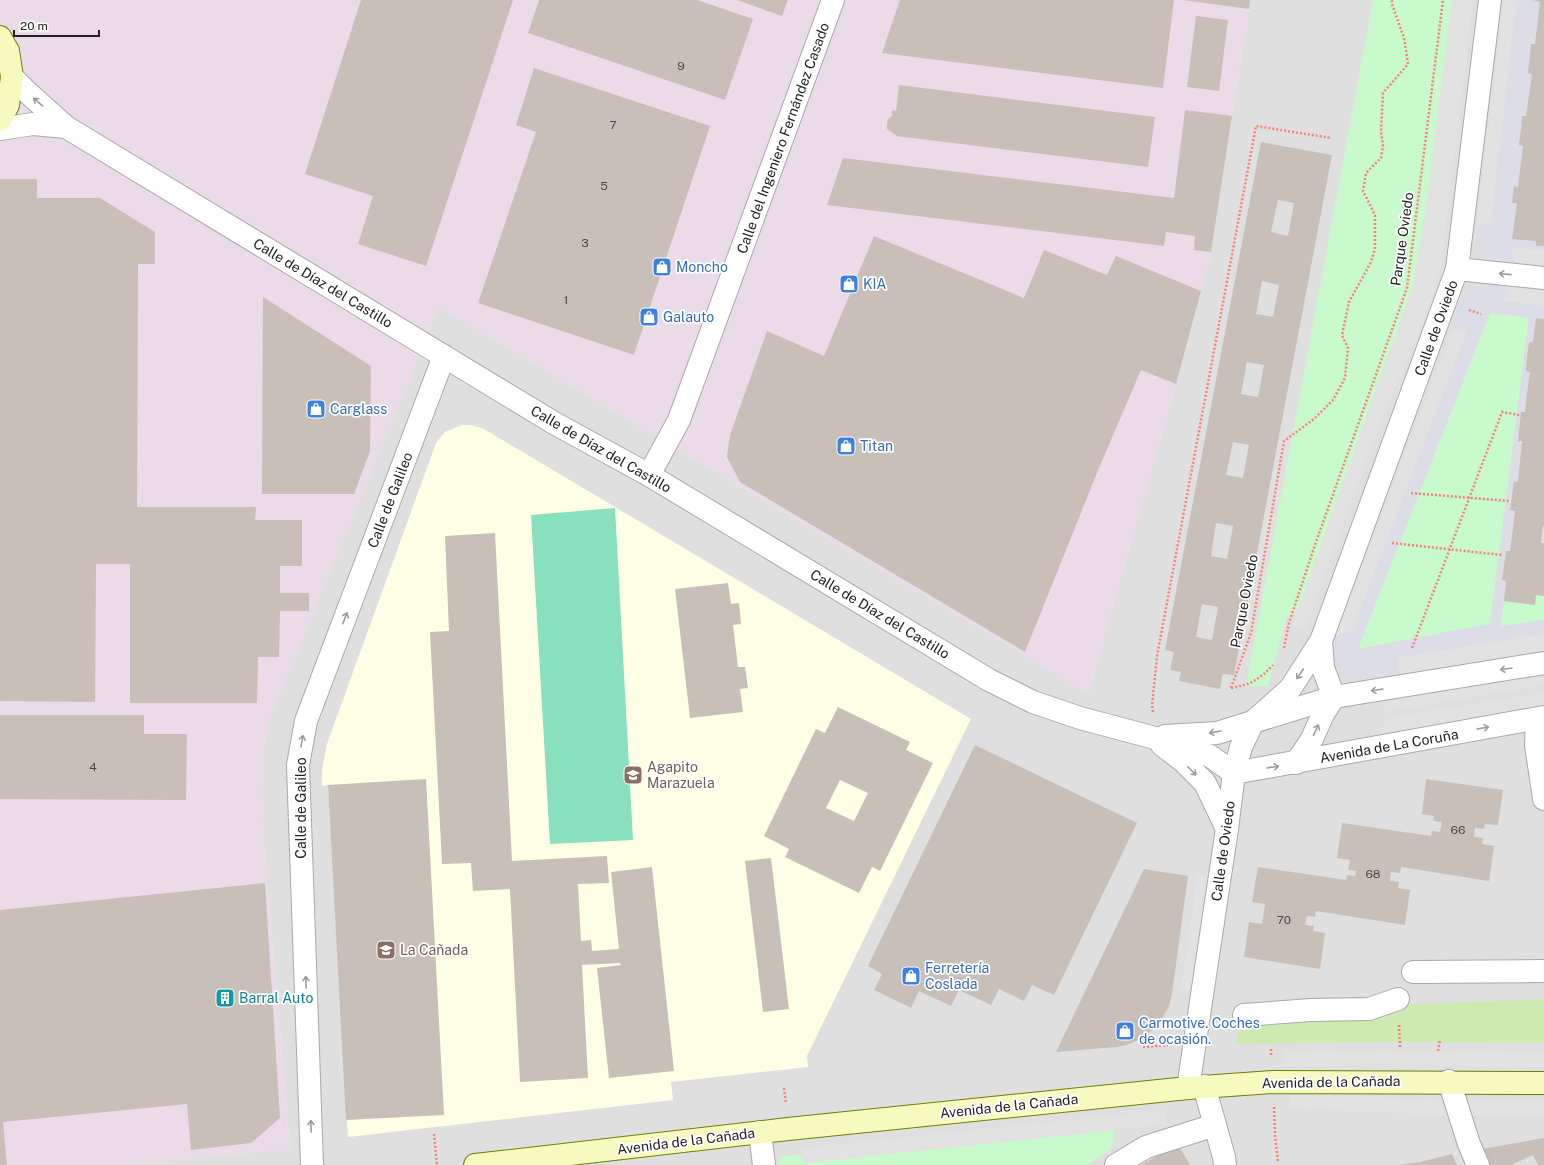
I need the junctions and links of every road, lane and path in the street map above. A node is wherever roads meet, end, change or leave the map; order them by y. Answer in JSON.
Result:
{"nodes":[{"id":1,"x":833,"y":0,"type":"edge"},
{"id":2,"x":1392,"y":0,"type":"edge"},
{"id":3,"x":1443,"y":0,"type":"edge"},
{"id":4,"x":1490,"y":0,"type":"edge"},
{"id":5,"x":0,"y":37,"type":"edge"},
{"id":6,"x":12,"y":77,"type":"junction"},
{"id":7,"x":0,"y":120,"type":"edge"},
{"id":8,"x":66,"y":127,"type":"junction"},
{"id":9,"x":0,"y":129,"type":"edge"},
{"id":10,"x":1331,"y":138,"type":"dead end"},
{"id":11,"x":1458,"y":269,"type":"junction"},
{"id":12,"x":1544,"y":278,"type":"edge"},
{"id":13,"x":444,"y":356,"type":"junction"},
{"id":14,"x":1519,"y":415,"type":"dead end"},
{"id":15,"x":649,"y":475,"type":"junction"},
{"id":16,"x":1411,"y":493,"type":"dead end"},
{"id":17,"x":1469,"y":498,"type":"junction"},
{"id":18,"x":1509,"y":501,"type":"dead end"},
{"id":19,"x":1392,"y":543,"type":"dead end"},
{"id":20,"x":1450,"y":549,"type":"junction"},
{"id":21,"x":1502,"y":555,"type":"dead end"},
{"id":22,"x":1321,"y":641,"type":"junction"},
{"id":23,"x":1412,"y":648,"type":"dead end"},
{"id":24,"x":1283,"y":654,"type":"dead end"},
{"id":25,"x":1544,"y":663,"type":"edge"},
{"id":26,"x":1274,"y":664,"type":"dead end"},
{"id":27,"x":1334,"y":697,"type":"junction"},
{"id":28,"x":1152,"y":706,"type":"dead end"},
{"id":29,"x":1541,"y":718,"type":"edge"},
{"id":30,"x":1253,"y":722,"type":"junction"},
{"id":31,"x":1151,"y":737,"type":"junction"},
{"id":32,"x":1296,"y":763,"type":"junction"},
{"id":33,"x":1234,"y":773,"type":"junction"},
{"id":34,"x":1544,"y":799,"type":"edge"},
{"id":35,"x":1228,"y":829,"type":"junction"},
{"id":36,"x":1544,"y":971,"type":"edge"},
{"id":37,"x":1413,"y":972,"type":"dead end"},
{"id":38,"x":1398,"y":999,"type":"dead end"},
{"id":39,"x":1244,"y":1015,"type":"dead end"},
{"id":40,"x":1440,"y":1040,"type":"dead end"},
{"id":41,"x":1438,"y":1051,"type":"dead end"},
{"id":42,"x":1449,"y":1082,"type":"junction"},
{"id":43,"x":1544,"y":1083,"type":"edge"},
{"id":44,"x":1196,"y":1087,"type":"junction"},
{"id":45,"x":1215,"y":1126,"type":"junction"},
{"id":46,"x":760,"y":1132,"type":"junction"},
{"id":47,"x":434,"y":1134,"type":"dead end"},
{"id":48,"x":312,"y":1165,"type":"edge"},
{"id":49,"x":437,"y":1165,"type":"edge"},
{"id":50,"x":475,"y":1165,"type":"edge"},
{"id":51,"x":764,"y":1165,"type":"edge"},
{"id":52,"x":1116,"y":1165,"type":"edge"},
{"id":53,"x":1225,"y":1165,"type":"edge"},
{"id":54,"x":1478,"y":1165,"type":"edge"}],
"edges":[{"from":1,"to":15,"type":"street","name":"Calle del Ingeniero Fernández Casado"},
{"from":2,"to":26,"type":"path","name":"Parque Oviedo"},
{"from":3,"to":24,"type":"path","name":"Parque Oviedo"},
{"from":4,"to":11,"type":"street","name":"Calle de Oviedo"},
{"from":5,"to":6,"type":"street"},
{"from":6,"to":7,"type":"street"},
{"from":8,"to":6,"type":"street","name":"Calle de Díaz del Castillo","one_way":true},
{"from":8,"to":9,"type":"street","name":"Calle de Díaz del Castillo"},
{"from":8,"to":13,"type":"street","name":"Calle de Díaz del Castillo"},
{"from":10,"to":28,"type":"path"},
{"from":12,"to":11,"type":"street","one_way":true},
{"from":11,"to":22,"type":"street","name":"Calle de Oviedo"},
{"from":13,"to":15,"type":"street","name":"Calle de Díaz del Castillo"},
{"from":48,"to":13,"type":"street","name":"Calle de Galileo","one_way":true},
{"from":14,"to":17,"type":"path"},
{"from":15,"to":31,"type":"street","name":"Calle de Díaz del Castillo"},
{"from":16,"to":17,"type":"path"},
{"from":17,"to":18,"type":"path"},
{"from":17,"to":20,"type":"path"},
{"from":19,"to":20,"type":"path"},
{"from":20,"to":21,"type":"path"},
{"from":20,"to":23,"type":"path"},
{"from":22,"to":27,"type":"street","name":"Calle de Oviedo"},
{"from":22,"to":30,"type":"street","name":"Calle de Oviedo","one_way":true},
{"from":25,"to":27,"type":"street","one_way":true},
{"from":27,"to":30,"type":"street"},
{"from":32,"to":27,"type":"street","one_way":true},
{"from":32,"to":29,"type":"street","name":"Avenida de La Coruña","one_way":true},
{"from":29,"to":34,"type":"street"},
{"from":30,"to":31,"type":"street","name":"Calle de Díaz del Castillo","one_way":true},
{"from":30,"to":33,"type":"street","name":"Calle de Oviedo"},
{"from":31,"to":33,"type":"street","name":"Calle de Díaz del Castillo"},
{"from":31,"to":35,"type":"street","name":"Calle de Díaz del Castillo","one_way":true},
{"from":33,"to":32,"type":"street","name":"Avenida de La Coruña","one_way":true},
{"from":33,"to":35,"type":"street","name":"Calle de Oviedo"},
{"from":35,"to":44,"type":"street","name":"Calle de Oviedo"},
{"from":36,"to":37,"type":"street"},
{"from":38,"to":39,"type":"street"},
{"from":40,"to":41,"type":"path"},
{"from":42,"to":43,"type":"street","name":"Avenida de la Cañada"},
{"from":42,"to":44,"type":"street","name":"Avenida de la Cañada"},
{"from":42,"to":54,"type":"street"},
{"from":44,"to":45,"type":"street"},
{"from":44,"to":46,"type":"street","name":"Avenida de la Cañada"},
{"from":45,"to":52,"type":"street"},
{"from":45,"to":53,"type":"street"},
{"from":46,"to":50,"type":"street","name":"Avenida de la Cañada"},
{"from":46,"to":51,"type":"street"},
{"from":47,"to":49,"type":"path"}]}
